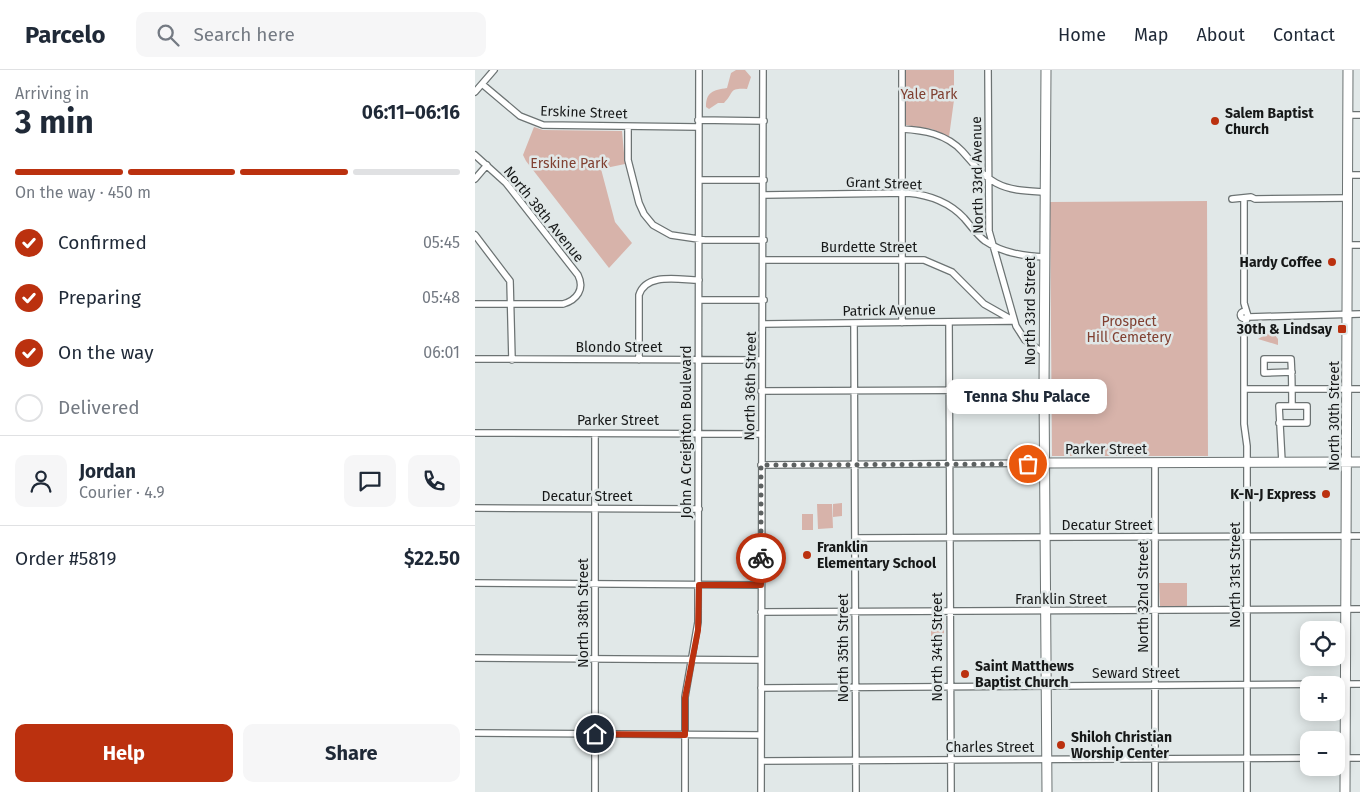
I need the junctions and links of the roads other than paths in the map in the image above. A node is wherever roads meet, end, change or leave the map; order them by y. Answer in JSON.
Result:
{"nodes":[{"id":1,"x":494,"y":70,"type":"edge"},
{"id":2,"x":699,"y":70,"type":"edge"},
{"id":3,"x":763,"y":70,"type":"edge"},
{"id":4,"x":902,"y":70,"type":"edge"},
{"id":5,"x":988,"y":70,"type":"edge"},
{"id":6,"x":1046,"y":70,"type":"edge"},
{"id":7,"x":1348,"y":70,"type":"edge"},
{"id":8,"x":482,"y":84,"type":"junction"},
{"id":9,"x":475,"y":92,"type":"edge"},
{"id":10,"x":1348,"y":115,"type":"junction"},
{"id":11,"x":1360,"y":115,"type":"edge"},
{"id":12,"x":764,"y":121,"type":"junction"},
{"id":13,"x":698,"y":124,"type":"junction"},
{"id":14,"x":628,"y":127,"type":"junction"},
{"id":15,"x":902,"y":129,"type":"junction"},
{"id":16,"x":475,"y":155,"type":"edge"},
{"id":17,"x":487,"y":165,"type":"junction"},
{"id":18,"x":1348,"y":175,"type":"junction"},
{"id":19,"x":1360,"y":175,"type":"edge"},
{"id":20,"x":988,"y":178,"type":"junction"},
{"id":21,"x":475,"y":179,"type":"edge"},
{"id":22,"x":699,"y":180,"type":"junction"},
{"id":23,"x":764,"y":180,"type":"junction"},
{"id":24,"x":1045,"y":192,"type":"junction"},
{"id":25,"x":902,"y":193,"type":"junction"},
{"id":26,"x":763,"y":195,"type":"junction"},
{"id":27,"x":1348,"y":198,"type":"junction"},
{"id":28,"x":1224,"y":199,"type":"dead end"},
{"id":29,"x":1232,"y":199,"type":"junction"},
{"id":30,"x":1255,"y":199,"type":"junction"},
{"id":31,"x":1244,"y":201,"type":"junction"},
{"id":32,"x":475,"y":234,"type":"edge"},
{"id":33,"x":699,"y":239,"type":"junction"},
{"id":34,"x":764,"y":240,"type":"junction"},
{"id":35,"x":992,"y":245,"type":"junction"},
{"id":36,"x":1348,"y":245,"type":"junction"},
{"id":37,"x":1360,"y":245,"type":"edge"},
{"id":38,"x":1045,"y":257,"type":"junction"},
{"id":39,"x":901,"y":258,"type":"junction"},
{"id":40,"x":764,"y":260,"type":"junction"},
{"id":41,"x":699,"y":280,"type":"junction"},
{"id":42,"x":699,"y":300,"type":"junction"},
{"id":43,"x":764,"y":300,"type":"junction"},
{"id":44,"x":475,"y":304,"type":"edge"},
{"id":45,"x":512,"y":304,"type":"junction"},
{"id":46,"x":1347,"y":314,"type":"junction"},
{"id":47,"x":1360,"y":314,"type":"edge"},
{"id":48,"x":1245,"y":315,"type":"junction"},
{"id":49,"x":1014,"y":321,"type":"junction"},
{"id":50,"x":949,"y":322,"type":"junction"},
{"id":51,"x":854,"y":323,"type":"junction"},
{"id":52,"x":902,"y":323,"type":"junction"},
{"id":53,"x":764,"y":324,"type":"junction"},
{"id":54,"x":1044,"y":353,"type":"junction"},
{"id":55,"x":475,"y":359,"type":"edge"},
{"id":56,"x":512,"y":360,"type":"junction"},
{"id":57,"x":639,"y":360,"type":"junction"},
{"id":58,"x":699,"y":360,"type":"junction"},
{"id":59,"x":763,"y":360,"type":"junction"},
{"id":60,"x":1291,"y":372,"type":"junction"},
{"id":61,"x":1244,"y":389,"type":"junction"},
{"id":62,"x":1292,"y":389,"type":"junction"},
{"id":63,"x":1347,"y":389,"type":"junction"},
{"id":64,"x":1360,"y":389,"type":"edge"},
{"id":65,"x":949,"y":390,"type":"junction"},
{"id":66,"x":1044,"y":390,"type":"junction"},
{"id":67,"x":761,"y":391,"type":"junction"},
{"id":68,"x":854,"y":391,"type":"junction"},
{"id":69,"x":1292,"y":406,"type":"junction"},
{"id":70,"x":1279,"y":423,"type":"junction"},
{"id":71,"x":475,"y":433,"type":"edge"},
{"id":72,"x":595,"y":434,"type":"junction"},
{"id":73,"x":699,"y":434,"type":"junction"},
{"id":74,"x":761,"y":434,"type":"junction"},
{"id":75,"x":1282,"y":462,"type":"junction"},
{"id":76,"x":1348,"y":462,"type":"junction"},
{"id":77,"x":1360,"y":462,"type":"edge"},
{"id":78,"x":1155,"y":463,"type":"junction"},
{"id":79,"x":1247,"y":463,"type":"junction"},
{"id":80,"x":949,"y":464,"type":"junction"},
{"id":81,"x":1044,"y":464,"type":"junction"},
{"id":82,"x":761,"y":465,"type":"junction"},
{"id":83,"x":855,"y":465,"type":"junction"},
{"id":84,"x":475,"y":508,"type":"edge"},
{"id":85,"x":595,"y":509,"type":"junction"},
{"id":86,"x":699,"y":509,"type":"junction"},
{"id":87,"x":1247,"y":536,"type":"junction"},
{"id":88,"x":1348,"y":536,"type":"junction"},
{"id":89,"x":1360,"y":536,"type":"edge"},
{"id":90,"x":1155,"y":537,"type":"junction"},
{"id":91,"x":855,"y":538,"type":"junction"},
{"id":92,"x":950,"y":538,"type":"junction"},
{"id":93,"x":1045,"y":538,"type":"junction"},
{"id":94,"x":475,"y":583,"type":"edge"},
{"id":95,"x":595,"y":584,"type":"junction"},
{"id":96,"x":699,"y":585,"type":"junction"},
{"id":97,"x":761,"y":585,"type":"junction"},
{"id":98,"x":1348,"y":609,"type":"junction"},
{"id":99,"x":1360,"y":609,"type":"edge"},
{"id":100,"x":1248,"y":610,"type":"junction"},
{"id":101,"x":1155,"y":611,"type":"junction"},
{"id":102,"x":761,"y":612,"type":"junction"},
{"id":103,"x":855,"y":612,"type":"junction"},
{"id":104,"x":950,"y":612,"type":"junction"},
{"id":105,"x":1046,"y":612,"type":"junction"},
{"id":106,"x":475,"y":658,"type":"edge"},
{"id":107,"x":595,"y":659,"type":"junction"},
{"id":108,"x":691,"y":659,"type":"junction"},
{"id":109,"x":761,"y":660,"type":"junction"},
{"id":110,"x":1300,"y":684,"type":"edge"},
{"id":111,"x":1345,"y":684,"type":"joint"},
{"id":112,"x":1360,"y":684,"type":"edge"},
{"id":113,"x":1247,"y":685,"type":"junction"},
{"id":114,"x":950,"y":686,"type":"junction"},
{"id":115,"x":1046,"y":686,"type":"junction"},
{"id":116,"x":1155,"y":686,"type":"junction"},
{"id":117,"x":856,"y":687,"type":"junction"},
{"id":118,"x":761,"y":688,"type":"junction"},
{"id":119,"x":475,"y":734,"type":"edge"},
{"id":120,"x":595,"y":734,"type":"junction"},
{"id":121,"x":685,"y":735,"type":"junction"},
{"id":122,"x":761,"y":735,"type":"junction"},
{"id":123,"x":1247,"y":758,"type":"junction"},
{"id":124,"x":1300,"y":758,"type":"edge"},
{"id":125,"x":1345,"y":758,"type":"edge"},
{"id":126,"x":1360,"y":758,"type":"edge"},
{"id":127,"x":1155,"y":759,"type":"junction"},
{"id":128,"x":856,"y":760,"type":"junction"},
{"id":129,"x":951,"y":760,"type":"junction"},
{"id":130,"x":1046,"y":760,"type":"junction"},
{"id":131,"x":761,"y":761,"type":"junction"},
{"id":132,"x":1343,"y":776,"type":"edge"},
{"id":133,"x":595,"y":792,"type":"edge"},
{"id":134,"x":685,"y":792,"type":"edge"},
{"id":135,"x":761,"y":792,"type":"edge"},
{"id":136,"x":856,"y":792,"type":"edge"},
{"id":137,"x":951,"y":792,"type":"edge"},
{"id":138,"x":1047,"y":792,"type":"edge"},
{"id":139,"x":1155,"y":792,"type":"edge"},
{"id":140,"x":1247,"y":792,"type":"edge"},
{"id":141,"x":1345,"y":792,"type":"edge"}],
"edges":[{"from":1,"to":8,"type":"street"},
{"from":2,"to":13,"type":"street","name":"John A Creighton Boulevard"},
{"from":3,"to":12,"type":"street","name":"North 36th Street"},
{"from":4,"to":15,"type":"street"},
{"from":5,"to":20,"type":"street","name":"North 33rd Avenue"},
{"from":6,"to":24,"type":"street","name":"North 33rd Street"},
{"from":7,"to":10,"type":"street","name":"North 30th Street"},
{"from":8,"to":9,"type":"street"},
{"from":8,"to":14,"type":"street","name":"Erskine Street"},
{"from":10,"to":11,"type":"street"},
{"from":10,"to":18,"type":"street","name":"North 30th Street"},
{"from":12,"to":13,"type":"street","name":"Erskine Street"},
{"from":12,"to":23,"type":"street","name":"North 36th Street"},
{"from":13,"to":14,"type":"street","name":"Erskine Street"},
{"from":13,"to":22,"type":"street","name":"John A Creighton Boulevard"},
{"from":14,"to":33,"type":"street"},
{"from":15,"to":20,"type":"street"},
{"from":15,"to":25,"type":"street"},
{"from":16,"to":17,"type":"street","name":"North 38th Avenue"},
{"from":17,"to":21,"type":"street"},
{"from":17,"to":45,"type":"street","name":"North 38th Avenue"},
{"from":18,"to":19,"type":"street"},
{"from":18,"to":27,"type":"street","name":"North 30th Street"},
{"from":20,"to":24,"type":"street"},
{"from":20,"to":35,"type":"street","name":"North 33rd Avenue"},
{"from":22,"to":23,"type":"street"},
{"from":22,"to":33,"type":"street","name":"John A Creighton Boulevard"},
{"from":23,"to":26,"type":"street","name":"North 36th Street"},
{"from":24,"to":38,"type":"street","name":"North 33rd Street"},
{"from":25,"to":26,"type":"street","name":"Grant Street"},
{"from":25,"to":35,"type":"street","name":"Grant Street"},
{"from":25,"to":39,"type":"street"},
{"from":26,"to":34,"type":"street","name":"North 36th Street"},
{"from":27,"to":30,"type":"street"},
{"from":27,"to":36,"type":"street","name":"North 30th Street"},
{"from":28,"to":29,"type":"street"},
{"from":29,"to":30,"type":"street"},
{"from":29,"to":31,"type":"street"},
{"from":30,"to":31,"type":"street"},
{"from":31,"to":48,"type":"street","name":"North 31st Street"},
{"from":32,"to":45,"type":"street"},
{"from":33,"to":34,"type":"street"},
{"from":33,"to":41,"type":"street","name":"John A Creighton Boulevard"},
{"from":34,"to":40,"type":"street","name":"North 36th Street"},
{"from":35,"to":38,"type":"street","name":"Grant Street"},
{"from":35,"to":49,"type":"street","name":"North 33rd Avenue"},
{"from":36,"to":37,"type":"street"},
{"from":36,"to":46,"type":"street","name":"North 30th Street"},
{"from":38,"to":54,"type":"street","name":"North 33rd Street"},
{"from":39,"to":40,"type":"street","name":"Burdette Street"},
{"from":39,"to":49,"type":"street","name":"Burdette Street"},
{"from":39,"to":52,"type":"street"},
{"from":40,"to":43,"type":"street","name":"North 36th Street"},
{"from":41,"to":42,"type":"street","name":"John A Creighton Boulevard"},
{"from":41,"to":57,"type":"street"},
{"from":42,"to":43,"type":"street"},
{"from":42,"to":58,"type":"street","name":"John A Creighton Boulevard"},
{"from":43,"to":53,"type":"street","name":"North 36th Street"},
{"from":44,"to":45,"type":"street"},
{"from":45,"to":56,"type":"street"},
{"from":46,"to":47,"type":"street"},
{"from":46,"to":48,"type":"street"},
{"from":46,"to":63,"type":"street","name":"North 30th Street"},
{"from":48,"to":61,"type":"street","name":"North 31st Street"},
{"from":49,"to":50,"type":"street","name":"Patrick Avenue"},
{"from":49,"to":54,"type":"street","name":"North 33rd Avenue"},
{"from":50,"to":52,"type":"street","name":"Patrick Avenue"},
{"from":50,"to":65,"type":"street","name":"North 34th Street"},
{"from":51,"to":52,"type":"street","name":"Patrick Avenue"},
{"from":51,"to":53,"type":"street","name":"Patrick Avenue"},
{"from":51,"to":68,"type":"street","name":"North 35th Street"},
{"from":53,"to":59,"type":"street","name":"North 36th Street"},
{"from":54,"to":66,"type":"street","name":"North 33rd Street"},
{"from":55,"to":56,"type":"street","name":"Blondo Street"},
{"from":56,"to":57,"type":"street","name":"Blondo Street"},
{"from":57,"to":58,"type":"street","name":"Blondo Street"},
{"from":58,"to":59,"type":"street","name":"Blondo Street"},
{"from":58,"to":73,"type":"street","name":"John A Creighton Boulevard"},
{"from":59,"to":67,"type":"street","name":"North 36th Street"},
{"from":60,"to":60,"type":"street"},
{"from":60,"to":62,"type":"street"},
{"from":61,"to":62,"type":"street"},
{"from":61,"to":79,"type":"street","name":"North 31st Street"},
{"from":62,"to":63,"type":"street"},
{"from":62,"to":69,"type":"street"},
{"from":63,"to":64,"type":"street"},
{"from":63,"to":76,"type":"street","name":"North 30th Street"},
{"from":65,"to":66,"type":"street"},
{"from":65,"to":68,"type":"street"},
{"from":65,"to":80,"type":"street","name":"North 34th Street"},
{"from":66,"to":81,"type":"street","name":"North 33rd Street"},
{"from":67,"to":68,"type":"street"},
{"from":67,"to":74,"type":"street","name":"North 36th Street"},
{"from":68,"to":83,"type":"street","name":"North 35th Street"},
{"from":69,"to":70,"type":"street"},
{"from":69,"to":70,"type":"street"},
{"from":70,"to":75,"type":"street"},
{"from":71,"to":72,"type":"street","name":"Parker Street"},
{"from":72,"to":73,"type":"street","name":"Parker Street"},
{"from":72,"to":85,"type":"street","name":"North 38th Street"},
{"from":73,"to":74,"type":"street","name":"Parker Street"},
{"from":73,"to":86,"type":"street","name":"John A Creighton Boulevard"},
{"from":74,"to":82,"type":"street","name":"North 36th Street"},
{"from":75,"to":76,"type":"street","name":"Parker Street"},
{"from":75,"to":79,"type":"street","name":"Parker Street"},
{"from":76,"to":77,"type":"street","name":"Parker Street"},
{"from":76,"to":88,"type":"street","name":"North 30th Street"},
{"from":78,"to":79,"type":"street","name":"Parker Street"},
{"from":78,"to":81,"type":"street","name":"Parker Street"},
{"from":78,"to":90,"type":"street","name":"North 32nd Street"},
{"from":79,"to":87,"type":"street","name":"North 31st Street"},
{"from":80,"to":81,"type":"street","name":"Parker Street"},
{"from":80,"to":83,"type":"street","name":"Parker Street"},
{"from":80,"to":92,"type":"street","name":"North 34th Street"},
{"from":81,"to":93,"type":"street","name":"North 33rd Street"},
{"from":82,"to":83,"type":"street","name":"Parker Street"},
{"from":82,"to":97,"type":"street","name":"North 36th Street"},
{"from":83,"to":91,"type":"street","name":"North 35th Street"},
{"from":84,"to":85,"type":"street","name":"Decatur Street"},
{"from":85,"to":86,"type":"street","name":"Decatur Street"},
{"from":85,"to":95,"type":"street","name":"North 38th Street"},
{"from":86,"to":96,"type":"street","name":"John A Creighton Boulevard"},
{"from":87,"to":88,"type":"street","name":"Decatur Street"},
{"from":87,"to":90,"type":"street","name":"Decatur Street"},
{"from":87,"to":100,"type":"street","name":"North 31st Street"},
{"from":88,"to":89,"type":"street","name":"Decatur Street"},
{"from":88,"to":98,"type":"street","name":"North 30th Street"},
{"from":90,"to":93,"type":"street","name":"Decatur Street"},
{"from":90,"to":101,"type":"street","name":"North 32nd Street"},
{"from":91,"to":92,"type":"street","name":"Decatur Street"},
{"from":91,"to":103,"type":"street","name":"North 35th Street"},
{"from":92,"to":93,"type":"street","name":"Decatur Street"},
{"from":92,"to":104,"type":"street","name":"North 34th Street"},
{"from":93,"to":105,"type":"street","name":"North 33rd Street"},
{"from":94,"to":95,"type":"street"},
{"from":95,"to":96,"type":"street"},
{"from":95,"to":107,"type":"street","name":"North 38th Street"},
{"from":96,"to":97,"type":"street"},
{"from":96,"to":108,"type":"street","name":"John A Creighton Boulevard"},
{"from":97,"to":102,"type":"street","name":"North 36th Street"},
{"from":98,"to":99,"type":"street","name":"Franklin Street"},
{"from":98,"to":100,"type":"street","name":"Franklin Street"},
{"from":98,"to":111,"type":"street","name":"North 30th Street"},
{"from":100,"to":101,"type":"street","name":"Franklin Street"},
{"from":100,"to":113,"type":"street","name":"North 31st Street"},
{"from":101,"to":105,"type":"street","name":"Franklin Street"},
{"from":101,"to":116,"type":"street","name":"North 32nd Street"},
{"from":102,"to":103,"type":"street","name":"Franklin Street"},
{"from":102,"to":109,"type":"street","name":"North 36th Street"},
{"from":103,"to":104,"type":"street","name":"Franklin Street"},
{"from":103,"to":117,"type":"street","name":"North 35th Street"},
{"from":104,"to":105,"type":"street","name":"Franklin Street"},
{"from":104,"to":114,"type":"street","name":"North 34th Street"},
{"from":105,"to":115,"type":"street","name":"North 33rd Street"},
{"from":106,"to":107,"type":"street"},
{"from":107,"to":108,"type":"street"},
{"from":107,"to":120,"type":"street","name":"North 38th Street"},
{"from":108,"to":109,"type":"street"},
{"from":108,"to":121,"type":"street","name":"John A Creighton Boulevard"},
{"from":109,"to":118,"type":"street","name":"North 36th Street"},
{"from":110,"to":113,"type":"street","name":"Seward Street"},
{"from":111,"to":112,"type":"street","name":"Seward Street"},
{"from":113,"to":116,"type":"street","name":"Seward Street"},
{"from":113,"to":123,"type":"street","name":"North 31st Street"},
{"from":114,"to":115,"type":"street","name":"Seward Street"},
{"from":114,"to":117,"type":"street","name":"Seward Street"},
{"from":114,"to":129,"type":"street","name":"North 34th Street"},
{"from":115,"to":116,"type":"street","name":"Seward Street"},
{"from":115,"to":130,"type":"street","name":"North 33rd Street"},
{"from":116,"to":127,"type":"street","name":"North 32nd Street"},
{"from":117,"to":118,"type":"street","name":"Seward Street"},
{"from":117,"to":128,"type":"street","name":"North 35th Street"},
{"from":118,"to":122,"type":"street","name":"North 36th Street"},
{"from":119,"to":120,"type":"street"},
{"from":120,"to":121,"type":"street"},
{"from":120,"to":133,"type":"street","name":"North 38th Street"},
{"from":121,"to":122,"type":"street"},
{"from":121,"to":134,"type":"street","name":"John A Creighton Boulevard"},
{"from":122,"to":131,"type":"street","name":"North 36th Street"},
{"from":123,"to":124,"type":"street","name":"Charles Street"},
{"from":123,"to":127,"type":"street","name":"Charles Street"},
{"from":123,"to":140,"type":"street","name":"North 31st Street"},
{"from":125,"to":126,"type":"street"},
{"from":127,"to":130,"type":"street","name":"Charles Street"},
{"from":127,"to":139,"type":"street","name":"North 32nd Street"},
{"from":128,"to":129,"type":"street","name":"Charles Street"},
{"from":128,"to":131,"type":"street","name":"Charles Street"},
{"from":128,"to":136,"type":"street","name":"North 35th Street"},
{"from":129,"to":130,"type":"street","name":"Charles Street"},
{"from":129,"to":137,"type":"street","name":"North 34th Street"},
{"from":130,"to":138,"type":"street","name":"North 33rd Street"},
{"from":131,"to":135,"type":"street","name":"North 36th Street"},
{"from":132,"to":141,"type":"street","name":"North 30th Street"}]}
